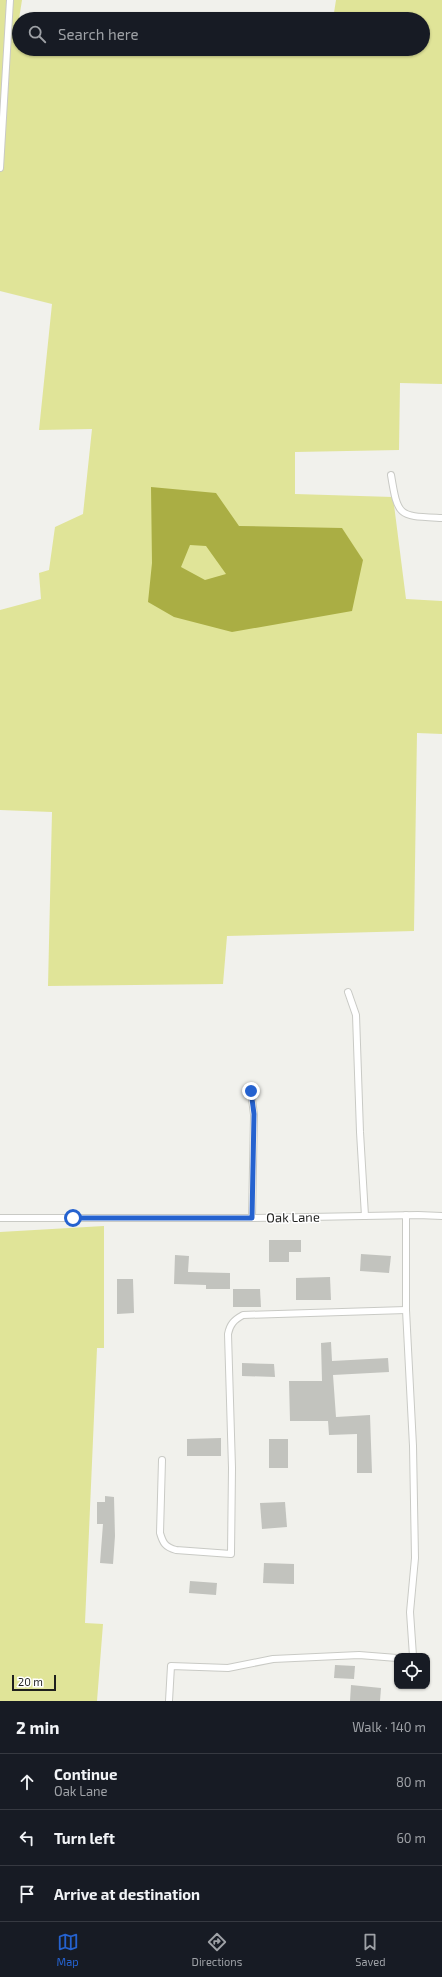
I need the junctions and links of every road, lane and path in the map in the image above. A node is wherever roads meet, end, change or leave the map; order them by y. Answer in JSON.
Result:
{"nodes":[{"id":1,"x":10,"y":0,"type":"edge"},
{"id":2,"x":1,"y":137,"type":"edge"},
{"id":3,"x":0,"y":168,"type":"edge"},
{"id":4,"x":392,"y":475,"type":"dead end"},
{"id":5,"x":442,"y":518,"type":"edge"},
{"id":6,"x":348,"y":992,"type":"dead end"},
{"id":7,"x":251,"y":1091,"type":"dead end"},
{"id":8,"x":406,"y":1215,"type":"junction"},
{"id":9,"x":365,"y":1216,"type":"junction"},
{"id":10,"x":442,"y":1216,"type":"edge"},
{"id":11,"x":0,"y":1218,"type":"edge"},
{"id":12,"x":252,"y":1218,"type":"junction"},
{"id":13,"x":406,"y":1310,"type":"junction"},
{"id":14,"x":162,"y":1460,"type":"dead end"},
{"id":15,"x":413,"y":1653,"type":"edge"},
{"id":16,"x":394,"y":1658,"type":"edge"},
{"id":17,"x":169,"y":1701,"type":"edge"}],
"edges":[{"from":1,"to":2,"type":"lane"},
{"from":2,"to":3,"type":"lane"},
{"from":4,"to":5,"type":"lane"},
{"from":6,"to":9,"type":"lane"},
{"from":7,"to":12,"type":"lane"},
{"from":8,"to":9,"type":"lane","name":"Oak Lane"},
{"from":8,"to":10,"type":"lane","name":"Oak Lane"},
{"from":8,"to":13,"type":"lane"},
{"from":9,"to":12,"type":"lane","name":"Oak Lane"},
{"from":11,"to":12,"type":"lane","name":"Oak Lane"},
{"from":13,"to":14,"type":"lane"},
{"from":13,"to":15,"type":"lane"},
{"from":16,"to":17,"type":"lane"}]}
